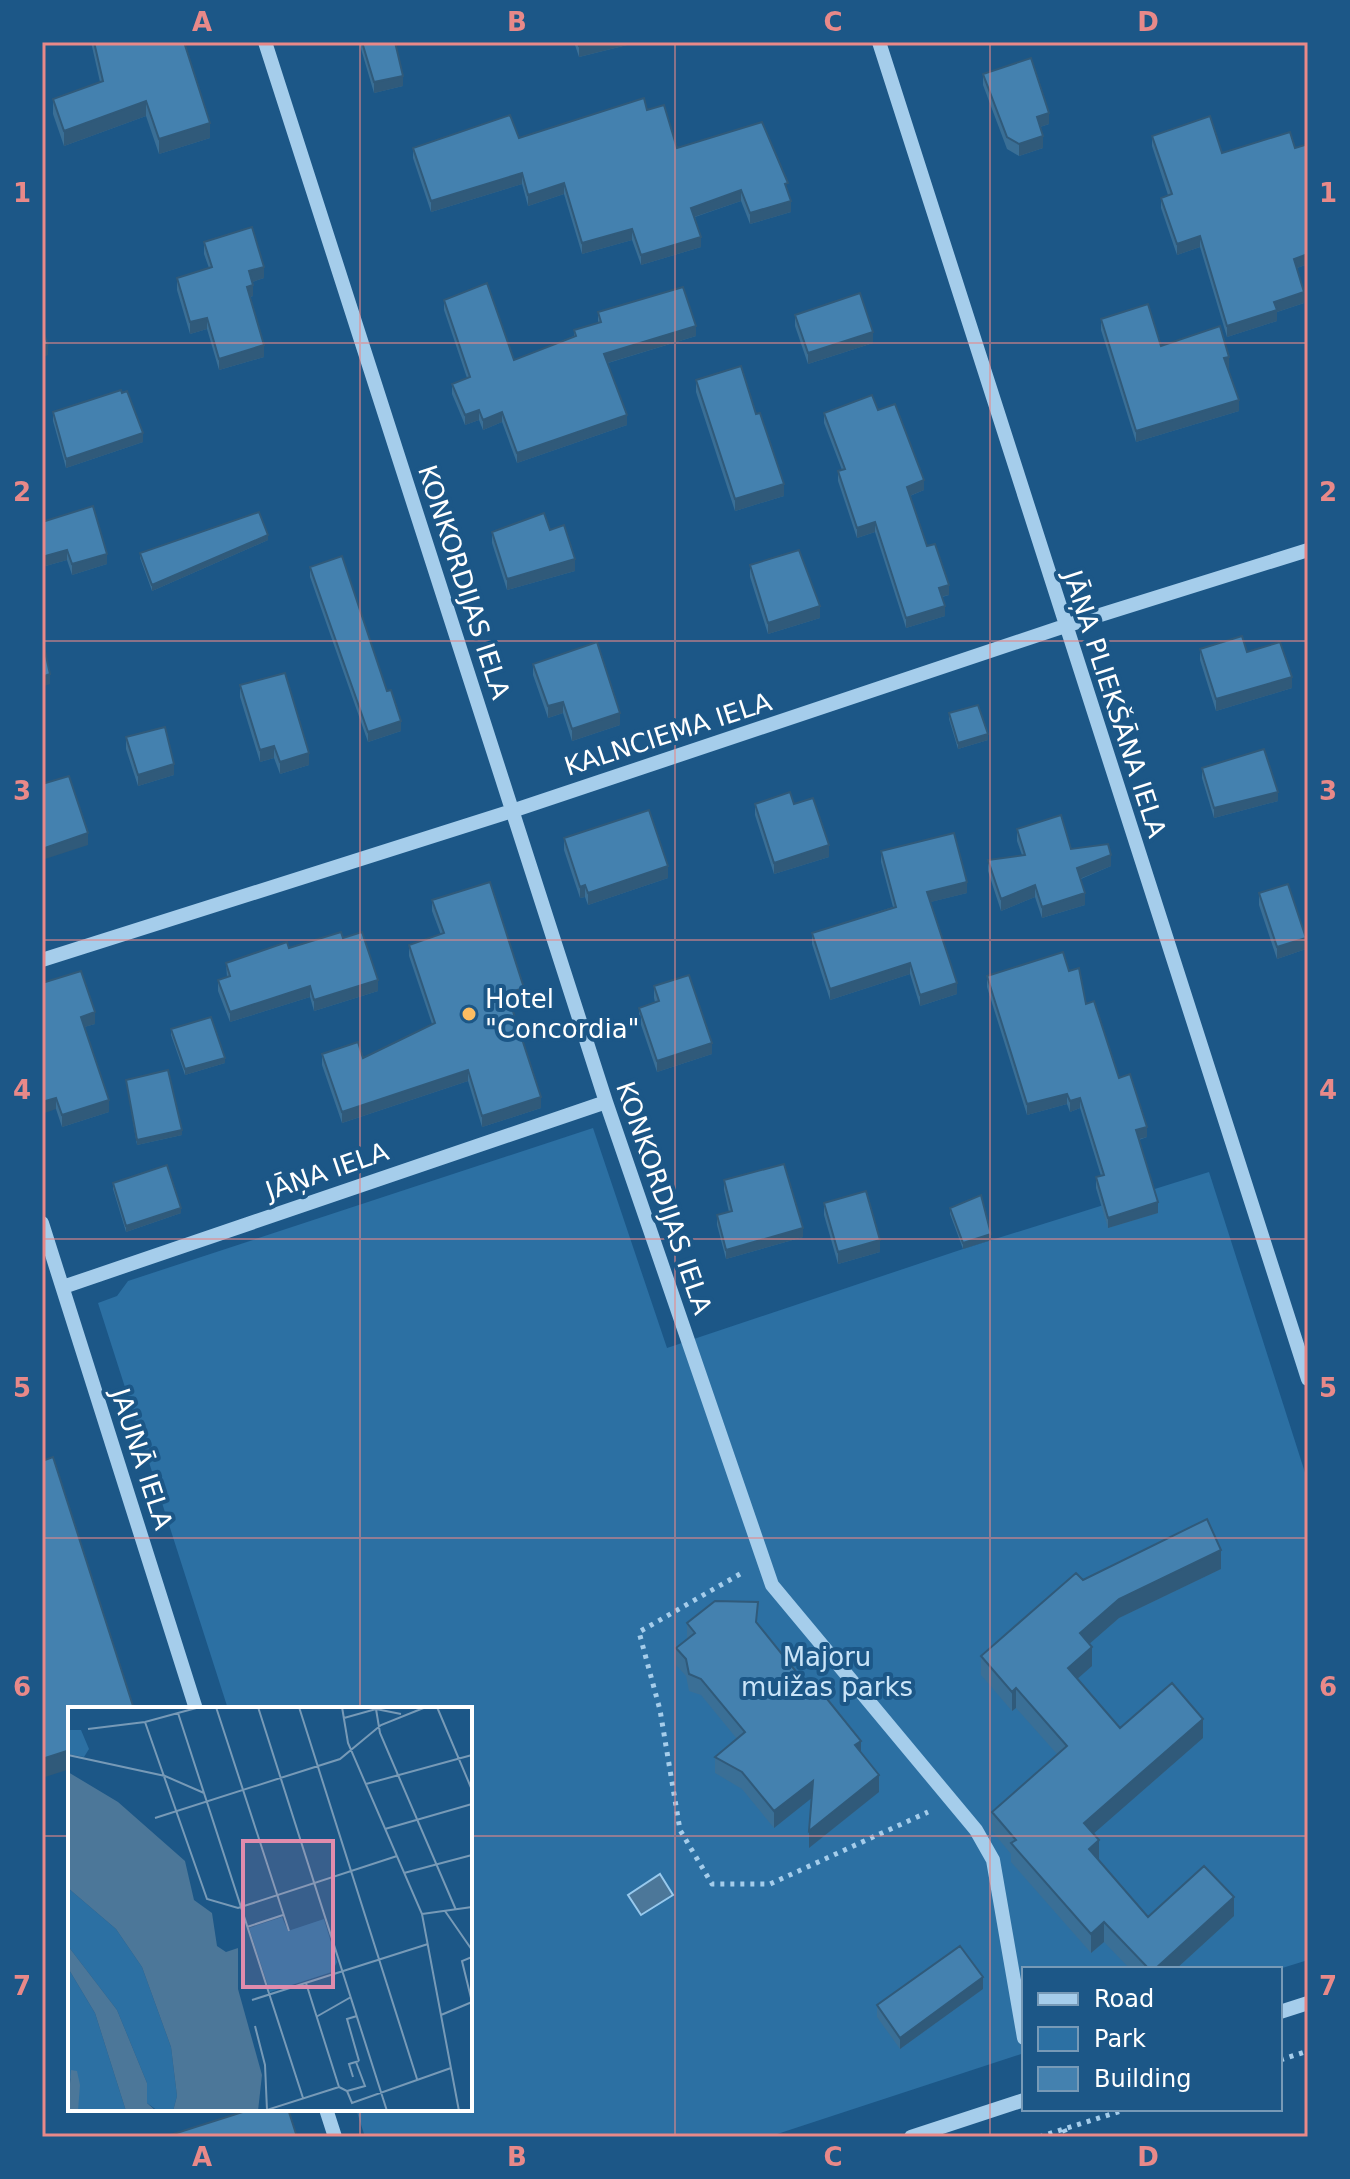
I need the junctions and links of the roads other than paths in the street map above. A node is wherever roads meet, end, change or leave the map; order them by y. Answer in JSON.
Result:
{"nodes":[{"id":1,"x":265,"y":42,"type":"edge"},
{"id":2,"x":879,"y":42,"type":"edge"},
{"id":3,"x":1308,"y":550,"type":"edge"},
{"id":4,"x":1065,"y":626,"type":"junction"},
{"id":5,"x":512,"y":811,"type":"junction"},
{"id":6,"x":42,"y":960,"type":"edge"},
{"id":7,"x":606,"y":1102,"type":"junction"},
{"id":8,"x":42,"y":1223,"type":"edge"},
{"id":9,"x":63,"y":1287,"type":"junction"},
{"id":10,"x":1308,"y":1379,"type":"edge"},
{"id":11,"x":195,"y":1707,"type":"edge"},
{"id":12,"x":1308,"y":2003,"type":"edge"},
{"id":13,"x":1282,"y":2011,"type":"edge"},
{"id":14,"x":1022,"y":2027,"type":"edge"},
{"id":15,"x":1022,"y":2101,"type":"edge"},
{"id":16,"x":327,"y":2111,"type":"edge"},
{"id":17,"x":939,"y":2133,"type":"edge"},
{"id":18,"x":335,"y":2137,"type":"edge"},
{"id":19,"x":911,"y":2137,"type":"edge"}],
"edges":[{"from":1,"to":5,"type":"street","name":"KONKORDIJAS IELA"},
{"from":2,"to":4,"type":"street","name":"JĀŅA PLIEKŠĀNA IELA"},
{"from":3,"to":4,"type":"street","name":"KALNCIEMA IELA"},
{"from":4,"to":5,"type":"street","name":"KALNCIEMA IELA"},
{"from":4,"to":10,"type":"street","name":"JĀŅA PLIEKŠĀNA IELA"},
{"from":5,"to":6,"type":"street","name":"KALNCIEMA IELA"},
{"from":5,"to":7,"type":"street","name":"KONKORDIJAS IELA"},
{"from":7,"to":9,"type":"street","name":"JĀŅA IELA"},
{"from":7,"to":14,"type":"street","name":"KONKORDIJAS IELA"},
{"from":8,"to":9,"type":"street","name":"JAUNĀ IELA"},
{"from":9,"to":11,"type":"street","name":"JAUNĀ IELA"},
{"from":12,"to":13,"type":"street"},
{"from":15,"to":17,"type":"street"},
{"from":16,"to":18,"type":"street"},
{"from":17,"to":19,"type":"street"}]}
